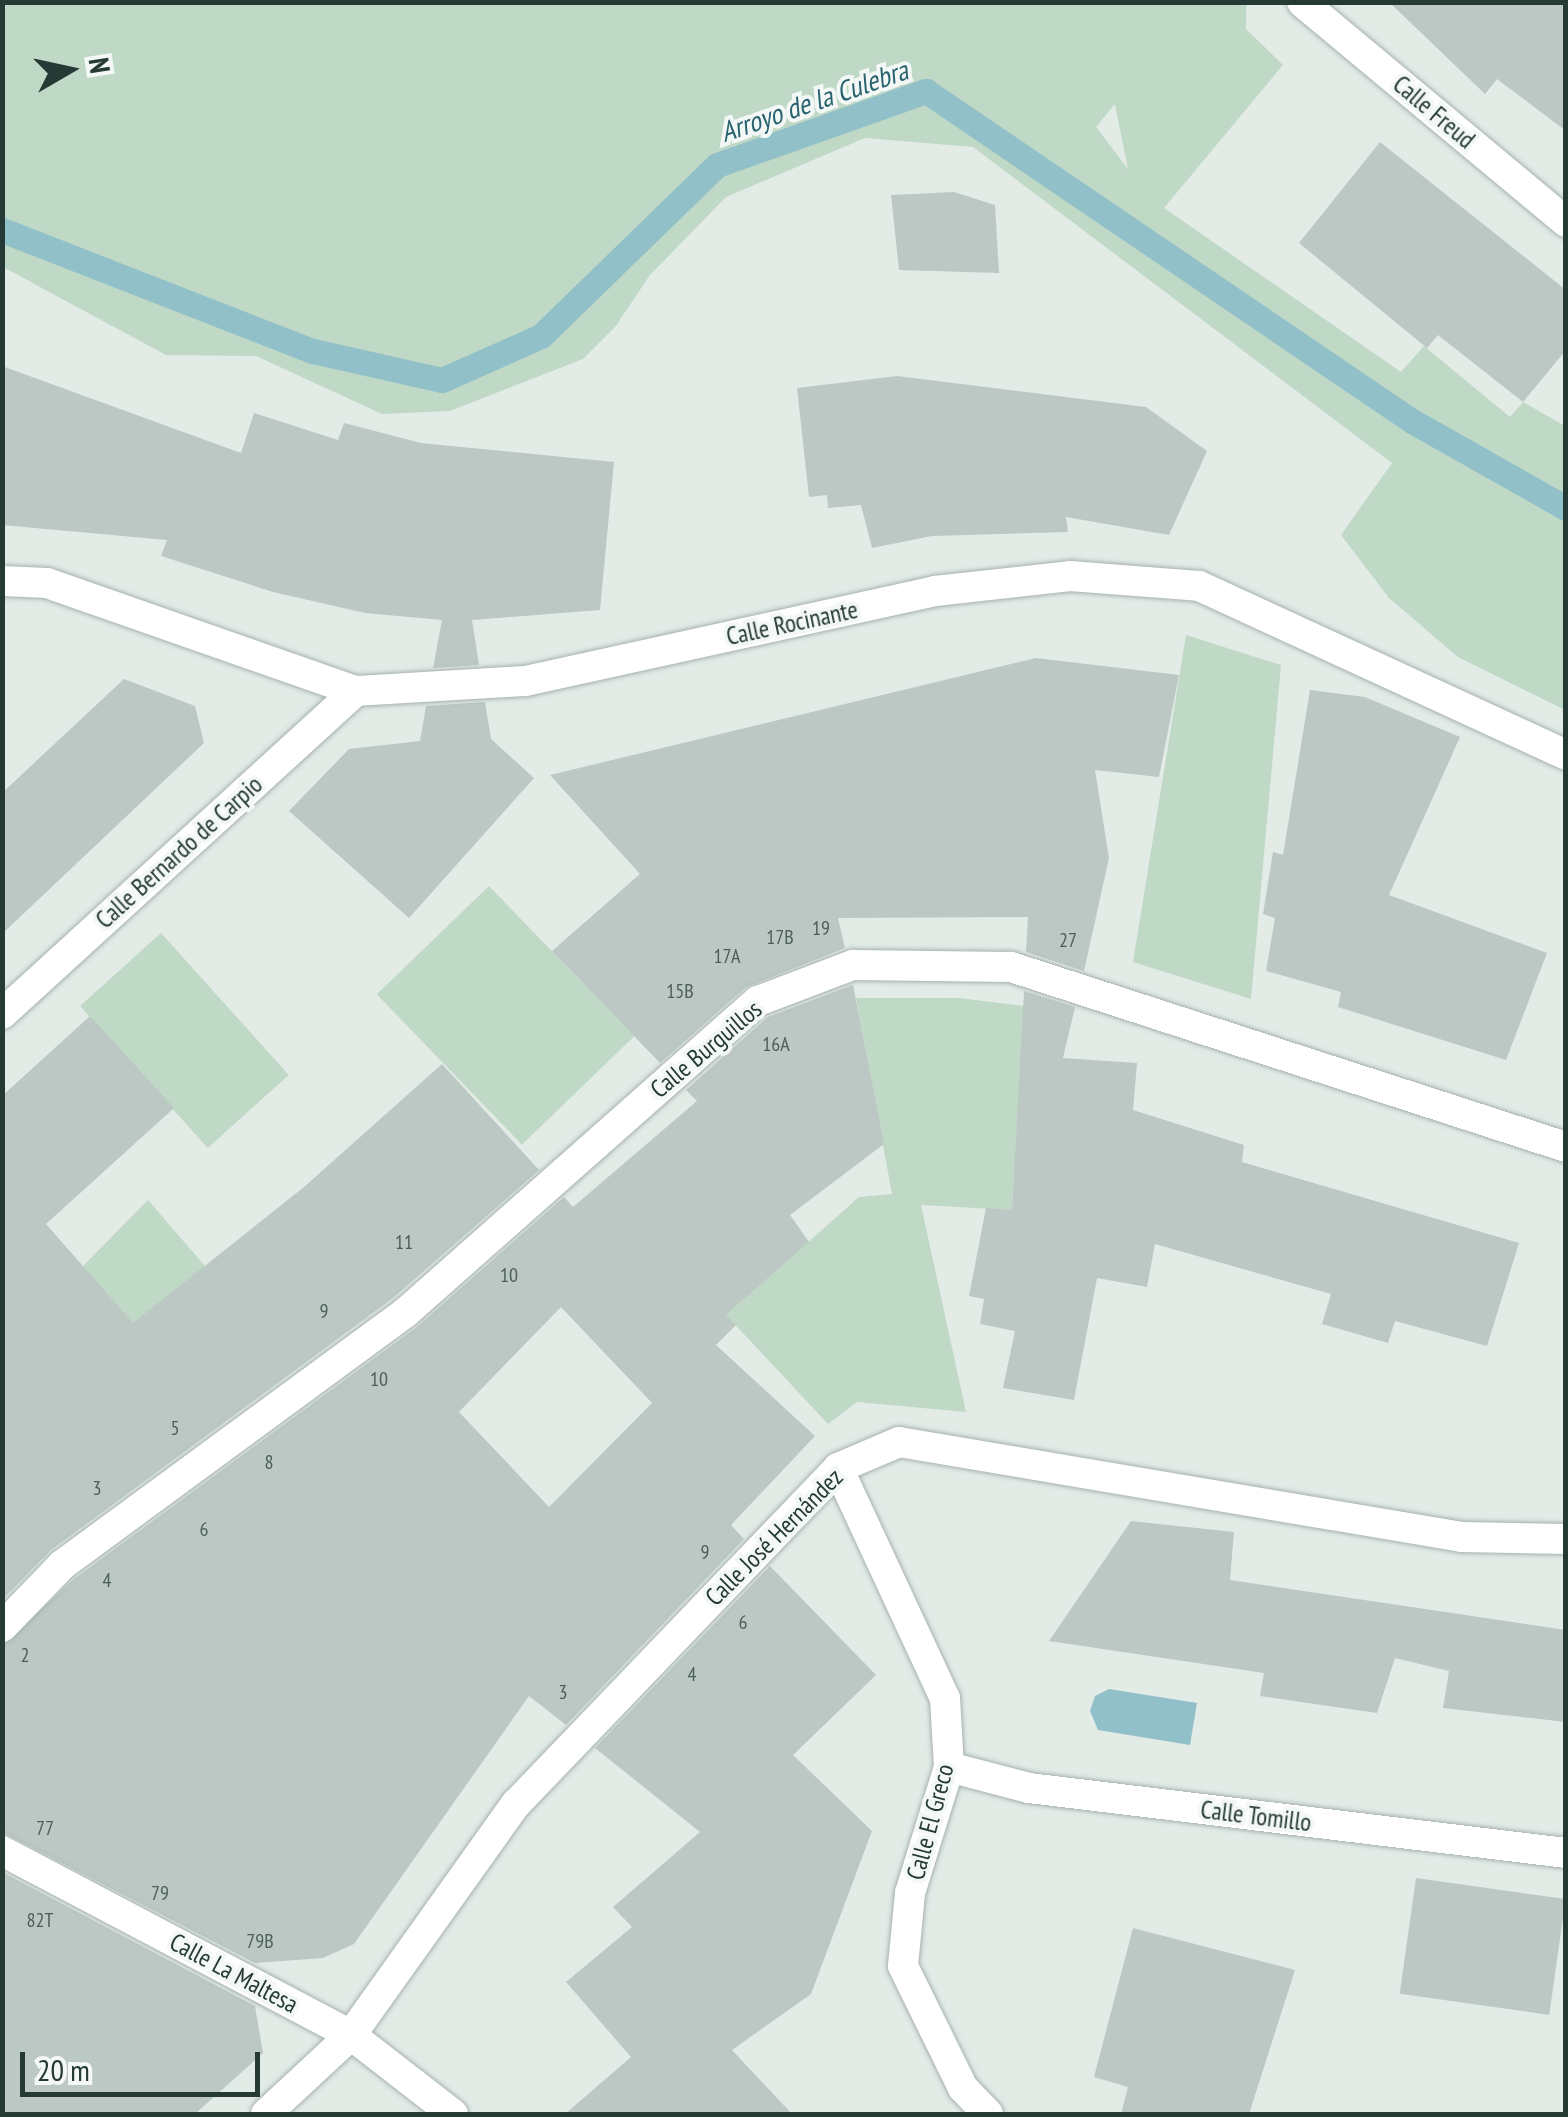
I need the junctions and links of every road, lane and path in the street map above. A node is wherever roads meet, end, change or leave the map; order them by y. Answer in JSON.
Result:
{"nodes":[{"id":1,"x":1302,"y":2,"type":"edge"},
{"id":2,"x":1566,"y":222,"type":"edge"},
{"id":3,"x":2,"y":581,"type":"edge"},
{"id":4,"x":356,"y":690,"type":"junction"},
{"id":5,"x":1566,"y":755,"type":"edge"},
{"id":6,"x":2,"y":1014,"type":"edge"},
{"id":7,"x":1566,"y":1147,"type":"edge"},
{"id":8,"x":838,"y":1468,"type":"junction"},
{"id":9,"x":1566,"y":1538,"type":"edge"},
{"id":10,"x":2,"y":1627,"type":"edge"},
{"id":11,"x":950,"y":1767,"type":"junction"},
{"id":12,"x":2,"y":1851,"type":"edge"},
{"id":13,"x":1566,"y":1854,"type":"edge"},
{"id":14,"x":351,"y":2034,"type":"junction"},
{"id":15,"x":266,"y":2114,"type":"edge"},
{"id":16,"x":453,"y":2114,"type":"edge"},
{"id":17,"x":988,"y":2114,"type":"edge"}],
"edges":[{"from":1,"to":2,"type":"street","name":"Calle Freud"},
{"from":3,"to":4,"type":"street","name":"Calle Rocinante"},
{"from":4,"to":5,"type":"street","name":"Calle Rocinante"},
{"from":4,"to":6,"type":"street","name":"Calle Bernardo de Carpio"},
{"from":7,"to":10,"type":"street","name":"Calle Burguillos"},
{"from":8,"to":9,"type":"street","name":"Calle José Hernández"},
{"from":8,"to":11,"type":"street","name":"Calle El Greco"},
{"from":8,"to":14,"type":"street","name":"Calle José Hernández"},
{"from":11,"to":13,"type":"street","name":"Calle Tomillo"},
{"from":11,"to":17,"type":"street","name":"Calle El Greco"},
{"from":12,"to":14,"type":"street","name":"Calle La Maltesa"},
{"from":14,"to":15,"type":"street","name":"Calle José Hernández"},
{"from":14,"to":16,"type":"street","name":"Calle La Maltesa"}]}
